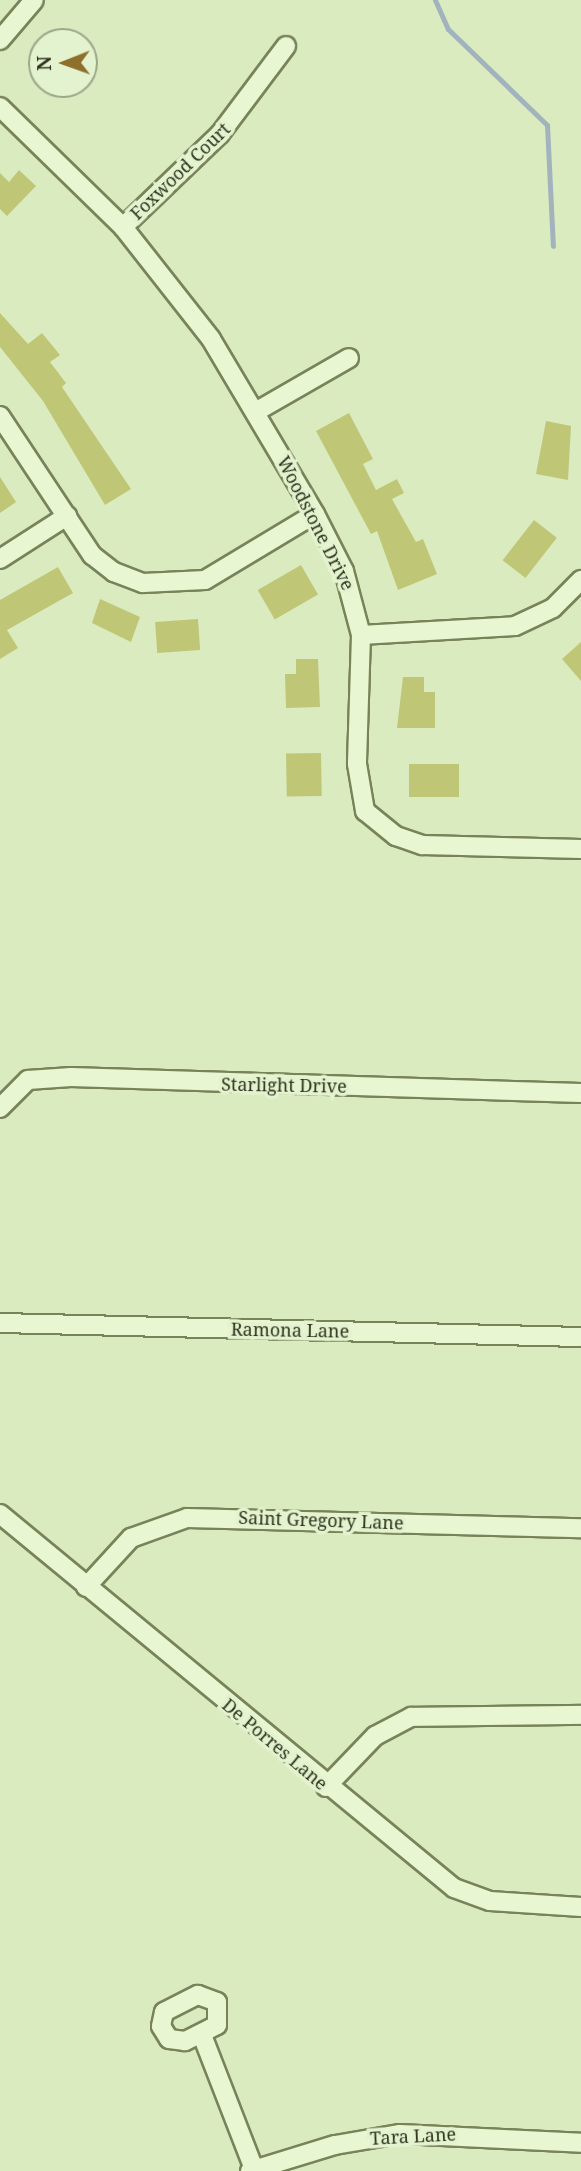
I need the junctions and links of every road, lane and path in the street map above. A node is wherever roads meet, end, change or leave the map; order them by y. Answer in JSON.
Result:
{"nodes":[{"id":1,"x":34,"y":0,"type":"edge"},
{"id":2,"x":0,"y":40,"type":"edge"},
{"id":3,"x":286,"y":46,"type":"dead end"},
{"id":4,"x":0,"y":107,"type":"edge"},
{"id":5,"x":123,"y":227,"type":"junction"},
{"id":6,"x":349,"y":358,"type":"dead end"},
{"id":7,"x":257,"y":411,"type":"junction"},
{"id":8,"x":0,"y":416,"type":"edge"},
{"id":9,"x":315,"y":514,"type":"junction"},
{"id":10,"x":67,"y":516,"type":"junction"},
{"id":11,"x":0,"y":559,"type":"edge"},
{"id":12,"x":581,"y":580,"type":"edge"},
{"id":13,"x":361,"y":635,"type":"junction"},
{"id":14,"x":581,"y":849,"type":"edge"},
{"id":15,"x":581,"y":1093,"type":"edge"},
{"id":16,"x":0,"y":1108,"type":"edge"},
{"id":17,"x":0,"y":1323,"type":"edge"},
{"id":18,"x":581,"y":1337,"type":"edge"},
{"id":19,"x":0,"y":1514,"type":"edge"},
{"id":20,"x":581,"y":1528,"type":"edge"},
{"id":21,"x":86,"y":1587,"type":"junction"},
{"id":22,"x":581,"y":1715,"type":"edge"},
{"id":23,"x":326,"y":1787,"type":"junction"},
{"id":24,"x":581,"y":1907,"type":"edge"},
{"id":25,"x":202,"y":2035,"type":"dead end"},
{"id":26,"x":581,"y":2143,"type":"edge"},
{"id":27,"x":252,"y":2170,"type":"edge"}],
"edges":[{"from":1,"to":2,"type":"street"},
{"from":3,"to":5,"type":"street","name":"Foxwood Court"},
{"from":4,"to":5,"type":"street","name":"Woodstone Drive"},
{"from":5,"to":7,"type":"street","name":"Woodstone Drive"},
{"from":6,"to":7,"type":"street"},
{"from":7,"to":9,"type":"street","name":"Woodstone Drive"},
{"from":8,"to":10,"type":"street"},
{"from":9,"to":10,"type":"street"},
{"from":9,"to":13,"type":"street","name":"Woodstone Drive"},
{"from":10,"to":11,"type":"street"},
{"from":12,"to":13,"type":"street"},
{"from":13,"to":14,"type":"street","name":"Woodstone Drive"},
{"from":15,"to":16,"type":"street","name":"Starlight Drive"},
{"from":17,"to":18,"type":"street","name":"Ramona Lane"},
{"from":19,"to":21,"type":"street","name":"De Porres Lane"},
{"from":20,"to":21,"type":"street","name":"Saint Gregory Lane"},
{"from":21,"to":23,"type":"street","name":"De Porres Lane"},
{"from":22,"to":23,"type":"street"},
{"from":23,"to":24,"type":"street","name":"De Porres Lane"},
{"from":25,"to":27,"type":"street"},
{"from":26,"to":27,"type":"street","name":"Tara Lane"}]}
